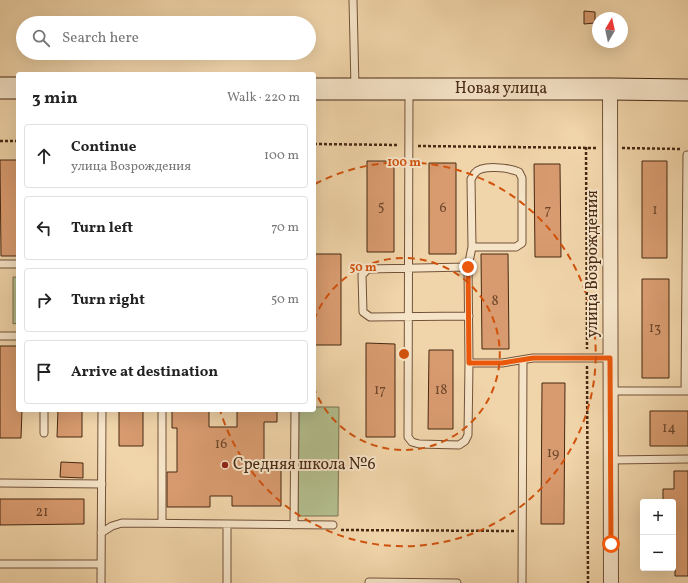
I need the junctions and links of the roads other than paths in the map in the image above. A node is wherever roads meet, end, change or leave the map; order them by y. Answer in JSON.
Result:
{"nodes":[{"id":1,"x":353,"y":0,"type":"edge"},
{"id":2,"x":0,"y":88,"type":"edge"},
{"id":3,"x":16,"y":88,"type":"edge"},
{"id":4,"x":316,"y":88,"type":"edge"},
{"id":5,"x":355,"y":88,"type":"junction"},
{"id":6,"x":409,"y":88,"type":"junction"},
{"id":7,"x":610,"y":89,"type":"junction"},
{"id":8,"x":688,"y":90,"type":"edge"},
{"id":9,"x":687,"y":152,"type":"edge"},
{"id":10,"x":687,"y":205,"type":"edge"},
{"id":11,"x":472,"y":247,"type":"junction"},
{"id":12,"x":0,"y":264,"type":"edge"},
{"id":13,"x":16,"y":264,"type":"edge"},
{"id":14,"x":468,"y":267,"type":"junction"},
{"id":15,"x":409,"y":268,"type":"junction"},
{"id":16,"x":469,"y":316,"type":"junction"},
{"id":17,"x":408,"y":317,"type":"junction"},
{"id":18,"x":0,"y":336,"type":"edge"},
{"id":19,"x":16,"y":336,"type":"edge"},
{"id":20,"x":610,"y":358,"type":"junction"},
{"id":21,"x":523,"y":360,"type":"junction"},
{"id":22,"x":469,"y":363,"type":"junction"},
{"id":23,"x":610,"y":391,"type":"junction"},
{"id":24,"x":686,"y":391,"type":"edge"},
{"id":25,"x":44,"y":412,"type":"edge"},
{"id":26,"x":102,"y":412,"type":"edge"},
{"id":27,"x":162,"y":412,"type":"edge"},
{"id":28,"x":295,"y":412,"type":"edge"},
{"id":29,"x":44,"y":433,"type":"dead end"},
{"id":30,"x":688,"y":459,"type":"edge"},
{"id":31,"x":611,"y":460,"type":"junction"},
{"id":32,"x":0,"y":484,"type":"edge"},
{"id":33,"x":102,"y":484,"type":"junction"},
{"id":34,"x":162,"y":523,"type":"junction"},
{"id":35,"x":227,"y":524,"type":"junction"},
{"id":36,"x":294,"y":525,"type":"junction"},
{"id":37,"x":333,"y":525,"type":"road end"},
{"id":38,"x":101,"y":533,"type":"junction"},
{"id":39,"x":0,"y":564,"type":"edge"},
{"id":40,"x":101,"y":564,"type":"junction"},
{"id":41,"x":369,"y":582,"type":"edge"},
{"id":42,"x":101,"y":583,"type":"edge"},
{"id":43,"x":227,"y":583,"type":"edge"},
{"id":44,"x":456,"y":583,"type":"edge"},
{"id":45,"x":522,"y":583,"type":"edge"},
{"id":46,"x":611,"y":583,"type":"edge"}],
"edges":[{"from":1,"to":5,"type":"lane"},
{"from":2,"to":3,"type":"street"},
{"from":4,"to":5,"type":"street","name":"Новая улица"},
{"from":5,"to":6,"type":"street","name":"Новая улица"},
{"from":6,"to":7,"type":"street","name":"Новая улица"},
{"from":6,"to":15,"type":"lane"},
{"from":7,"to":8,"type":"street","name":"Новая улица"},
{"from":7,"to":20,"type":"street","name":"улица Возрождения"},
{"from":9,"to":10,"type":"lane"},
{"from":10,"to":24,"type":"lane"},
{"from":11,"to":11,"type":"lane"},
{"from":11,"to":14,"type":"lane"},
{"from":12,"to":13,"type":"lane"},
{"from":14,"to":15,"type":"lane"},
{"from":14,"to":16,"type":"lane"},
{"from":15,"to":17,"type":"lane"},
{"from":15,"to":17,"type":"lane"},
{"from":16,"to":17,"type":"lane"},
{"from":16,"to":22,"type":"lane"},
{"from":17,"to":22,"type":"lane"},
{"from":18,"to":19,"type":"lane"},
{"from":20,"to":21,"type":"lane"},
{"from":20,"to":23,"type":"street","name":"улица Возрождения"},
{"from":21,"to":22,"type":"lane"},
{"from":21,"to":45,"type":"lane"},
{"from":23,"to":24,"type":"lane"},
{"from":23,"to":31,"type":"street","name":"улица Возрождения"},
{"from":25,"to":29,"type":"lane"},
{"from":26,"to":33,"type":"lane"},
{"from":27,"to":34,"type":"lane"},
{"from":28,"to":36,"type":"lane"},
{"from":30,"to":31,"type":"lane"},
{"from":31,"to":46,"type":"street","name":"улица Возрождения"},
{"from":32,"to":33,"type":"lane"},
{"from":33,"to":38,"type":"lane"},
{"from":34,"to":35,"type":"lane"},
{"from":34,"to":38,"type":"lane"},
{"from":35,"to":36,"type":"lane"},
{"from":35,"to":43,"type":"lane"},
{"from":36,"to":37,"type":"lane"},
{"from":38,"to":40,"type":"lane"},
{"from":39,"to":40,"type":"lane"},
{"from":40,"to":42,"type":"lane"},
{"from":41,"to":44,"type":"lane"}]}
